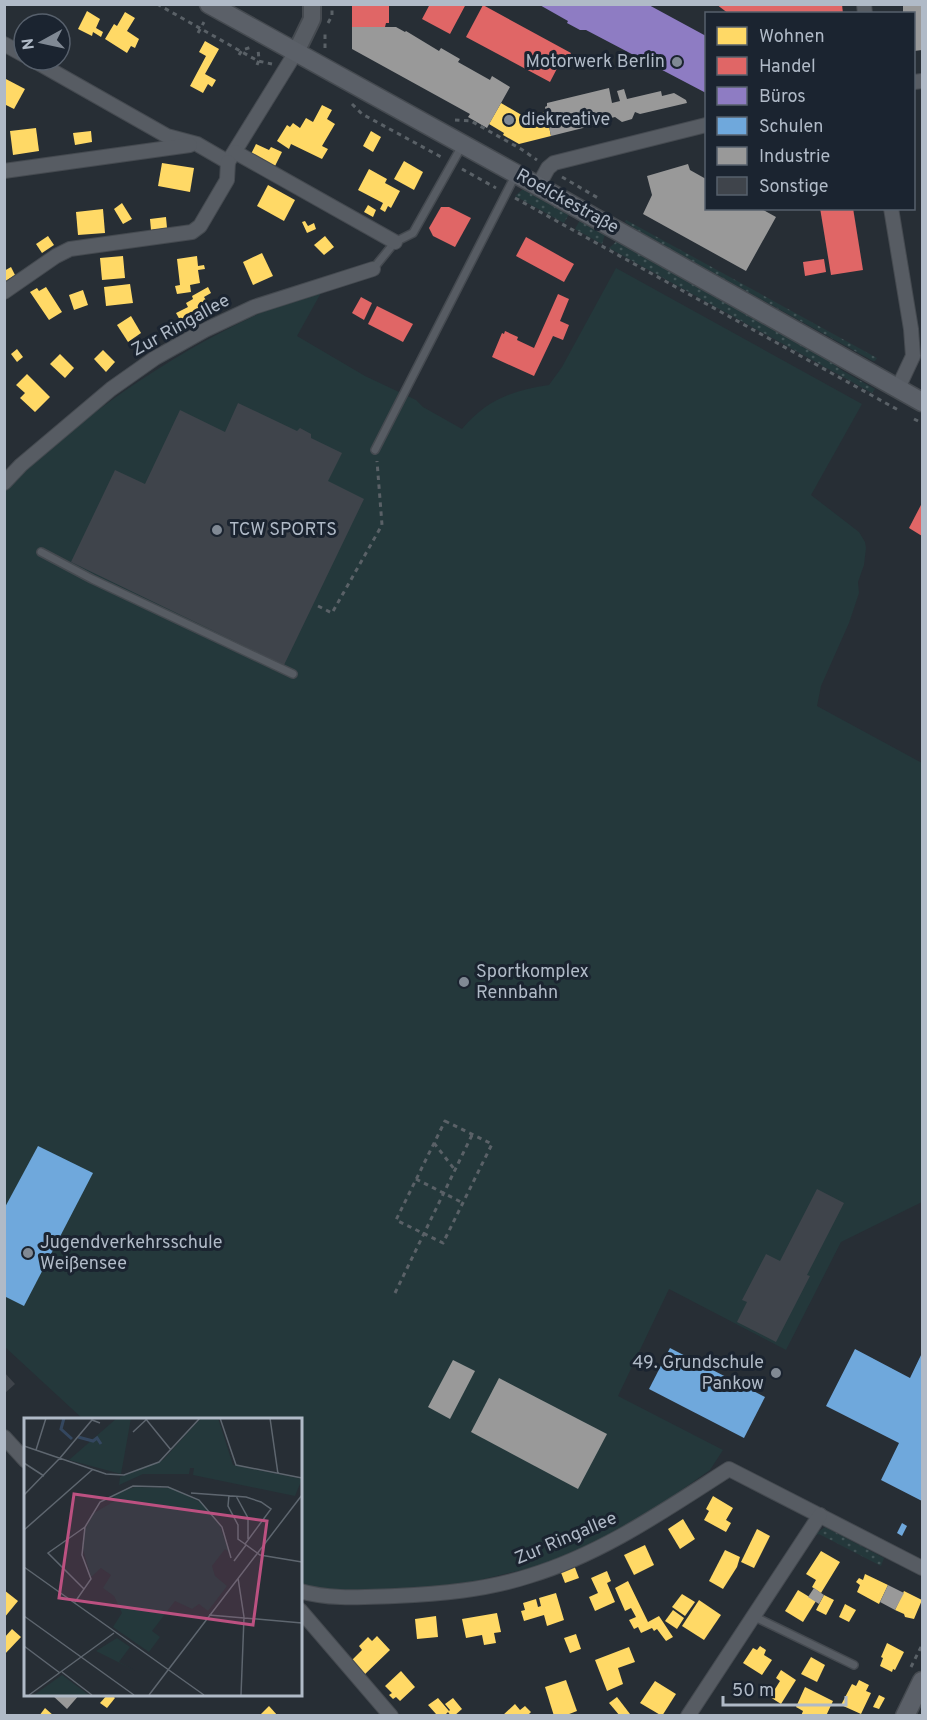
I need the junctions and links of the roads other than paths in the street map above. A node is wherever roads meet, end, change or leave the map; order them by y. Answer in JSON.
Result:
{"nodes":[{"id":1,"x":312,"y":4,"type":"edge"},
{"id":2,"x":207,"y":13,"type":"edge"},
{"id":3,"x":292,"y":59,"type":"junction"},
{"id":4,"x":54,"y":72,"type":"edge"},
{"id":5,"x":705,"y":125,"type":"edge"},
{"id":6,"x":197,"y":144,"type":"junction"},
{"id":7,"x":463,"y":144,"type":"junction"},
{"id":8,"x":231,"y":157,"type":"junction"},
{"id":9,"x":4,"y":171,"type":"edge"},
{"id":10,"x":516,"y":174,"type":"junction"},
{"id":11,"x":538,"y":186,"type":"junction"},
{"id":12,"x":891,"y":210,"type":"edge"},
{"id":13,"x":395,"y":242,"type":"junction"},
{"id":14,"x":373,"y":269,"type":"joint"},
{"id":15,"x":4,"y":292,"type":"edge"},
{"id":16,"x":897,"y":388,"type":"junction"},
{"id":17,"x":922,"y":402,"type":"edge"},
{"id":18,"x":375,"y":450,"type":"road end"},
{"id":19,"x":4,"y":483,"type":"edge"},
{"id":20,"x":41,"y":552,"type":"dead end"},
{"id":21,"x":293,"y":674,"type":"dead end"},
{"id":22,"x":4,"y":1437,"type":"edge"},
{"id":23,"x":24,"y":1459,"type":"edge"},
{"id":24,"x":820,"y":1515,"type":"junction"},
{"id":25,"x":922,"y":1568,"type":"edge"},
{"id":26,"x":302,"y":1592,"type":"edge"},
{"id":27,"x":302,"y":1612,"type":"edge"},
{"id":28,"x":753,"y":1616,"type":"junction"},
{"id":29,"x":854,"y":1665,"type":"dead end"},
{"id":30,"x":922,"y":1681,"type":"edge"},
{"id":31,"x":391,"y":1716,"type":"edge"},
{"id":32,"x":688,"y":1716,"type":"edge"},
{"id":33,"x":905,"y":1716,"type":"edge"}],
"edges":[{"from":1,"to":3,"type":"street"},
{"from":2,"to":3,"type":"main road","name":"Roelckestraße"},
{"from":3,"to":7,"type":"main road","name":"Roelckestraße"},
{"from":3,"to":8,"type":"street"},
{"from":4,"to":6,"type":"street"},
{"from":5,"to":11,"type":"street"},
{"from":6,"to":8,"type":"street"},
{"from":6,"to":9,"type":"street"},
{"from":7,"to":10,"type":"main road","name":"Roelckestraße"},
{"from":7,"to":13,"type":"lane","name":"Zur Ringallee"},
{"from":8,"to":13,"type":"street"},
{"from":8,"to":15,"type":"street"},
{"from":10,"to":11,"type":"main road","name":"Roelckestraße"},
{"from":10,"to":18,"type":"lane"},
{"from":11,"to":16,"type":"main road","name":"Roelckestraße"},
{"from":12,"to":16,"type":"street"},
{"from":13,"to":14,"type":"lane","name":"Zur Ringallee"},
{"from":14,"to":19,"type":"street","name":"Zur Ringallee"},
{"from":16,"to":17,"type":"main road","name":"Roelckestraße"},
{"from":20,"to":21,"type":"lane"},
{"from":22,"to":23,"type":"street"},
{"from":24,"to":25,"type":"street","name":"Zur Ringallee"},
{"from":24,"to":26,"type":"street","name":"Zur Ringallee"},
{"from":24,"to":28,"type":"street"},
{"from":27,"to":31,"type":"street"},
{"from":28,"to":29,"type":"lane"},
{"from":28,"to":32,"type":"street"},
{"from":30,"to":33,"type":"main road"}]}
